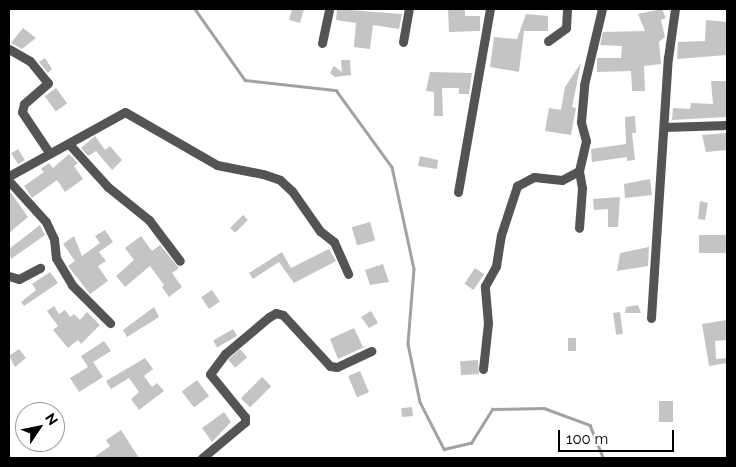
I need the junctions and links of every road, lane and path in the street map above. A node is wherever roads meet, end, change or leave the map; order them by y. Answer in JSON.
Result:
{"nodes":[{"id":1,"x":329,"y":9,"type":"edge"},
{"id":2,"x":408,"y":9,"type":"edge"},
{"id":3,"x":490,"y":9,"type":"edge"},
{"id":4,"x":567,"y":9,"type":"edge"},
{"id":5,"x":602,"y":9,"type":"edge"},
{"id":6,"x":675,"y":9,"type":"edge"},
{"id":7,"x":548,"y":41,"type":"dead end"},
{"id":8,"x":322,"y":42,"type":"dead end"},
{"id":9,"x":403,"y":42,"type":"dead end"},
{"id":10,"x":9,"y":49,"type":"edge"},
{"id":11,"x":727,"y":125,"type":"edge"},
{"id":12,"x":664,"y":126,"type":"junction"},
{"id":13,"x":69,"y":144,"type":"junction"},
{"id":14,"x":50,"y":154,"type":"junction"},
{"id":15,"x":579,"y":171,"type":"junction"},
{"id":16,"x":9,"y":176,"type":"edge"},
{"id":17,"x":9,"y":182,"type":"edge"},
{"id":18,"x":458,"y":192,"type":"dead end"},
{"id":19,"x":579,"y":228,"type":"dead end"},
{"id":20,"x":180,"y":261,"type":"dead end"},
{"id":21,"x":40,"y":268,"type":"dead end"},
{"id":22,"x":348,"y":274,"type":"dead end"},
{"id":23,"x":9,"y":276,"type":"edge"},
{"id":24,"x":651,"y":318,"type":"dead end"},
{"id":25,"x":110,"y":323,"type":"dead end"},
{"id":26,"x":372,"y":351,"type":"dead end"},
{"id":27,"x":483,"y":369,"type":"dead end"},
{"id":28,"x":202,"y":458,"type":"edge"}],
"edges":[{"from":1,"to":8,"type":"street"},
{"from":2,"to":9,"type":"street"},
{"from":3,"to":18,"type":"street"},
{"from":4,"to":7,"type":"street"},
{"from":5,"to":15,"type":"street"},
{"from":6,"to":12,"type":"street"},
{"from":10,"to":14,"type":"street"},
{"from":11,"to":12,"type":"street"},
{"from":12,"to":24,"type":"street"},
{"from":13,"to":14,"type":"street"},
{"from":13,"to":20,"type":"street"},
{"from":13,"to":22,"type":"street"},
{"from":14,"to":16,"type":"street"},
{"from":15,"to":19,"type":"street"},
{"from":15,"to":27,"type":"street"},
{"from":17,"to":25,"type":"street"},
{"from":21,"to":23,"type":"street"},
{"from":26,"to":28,"type":"street"}]}
